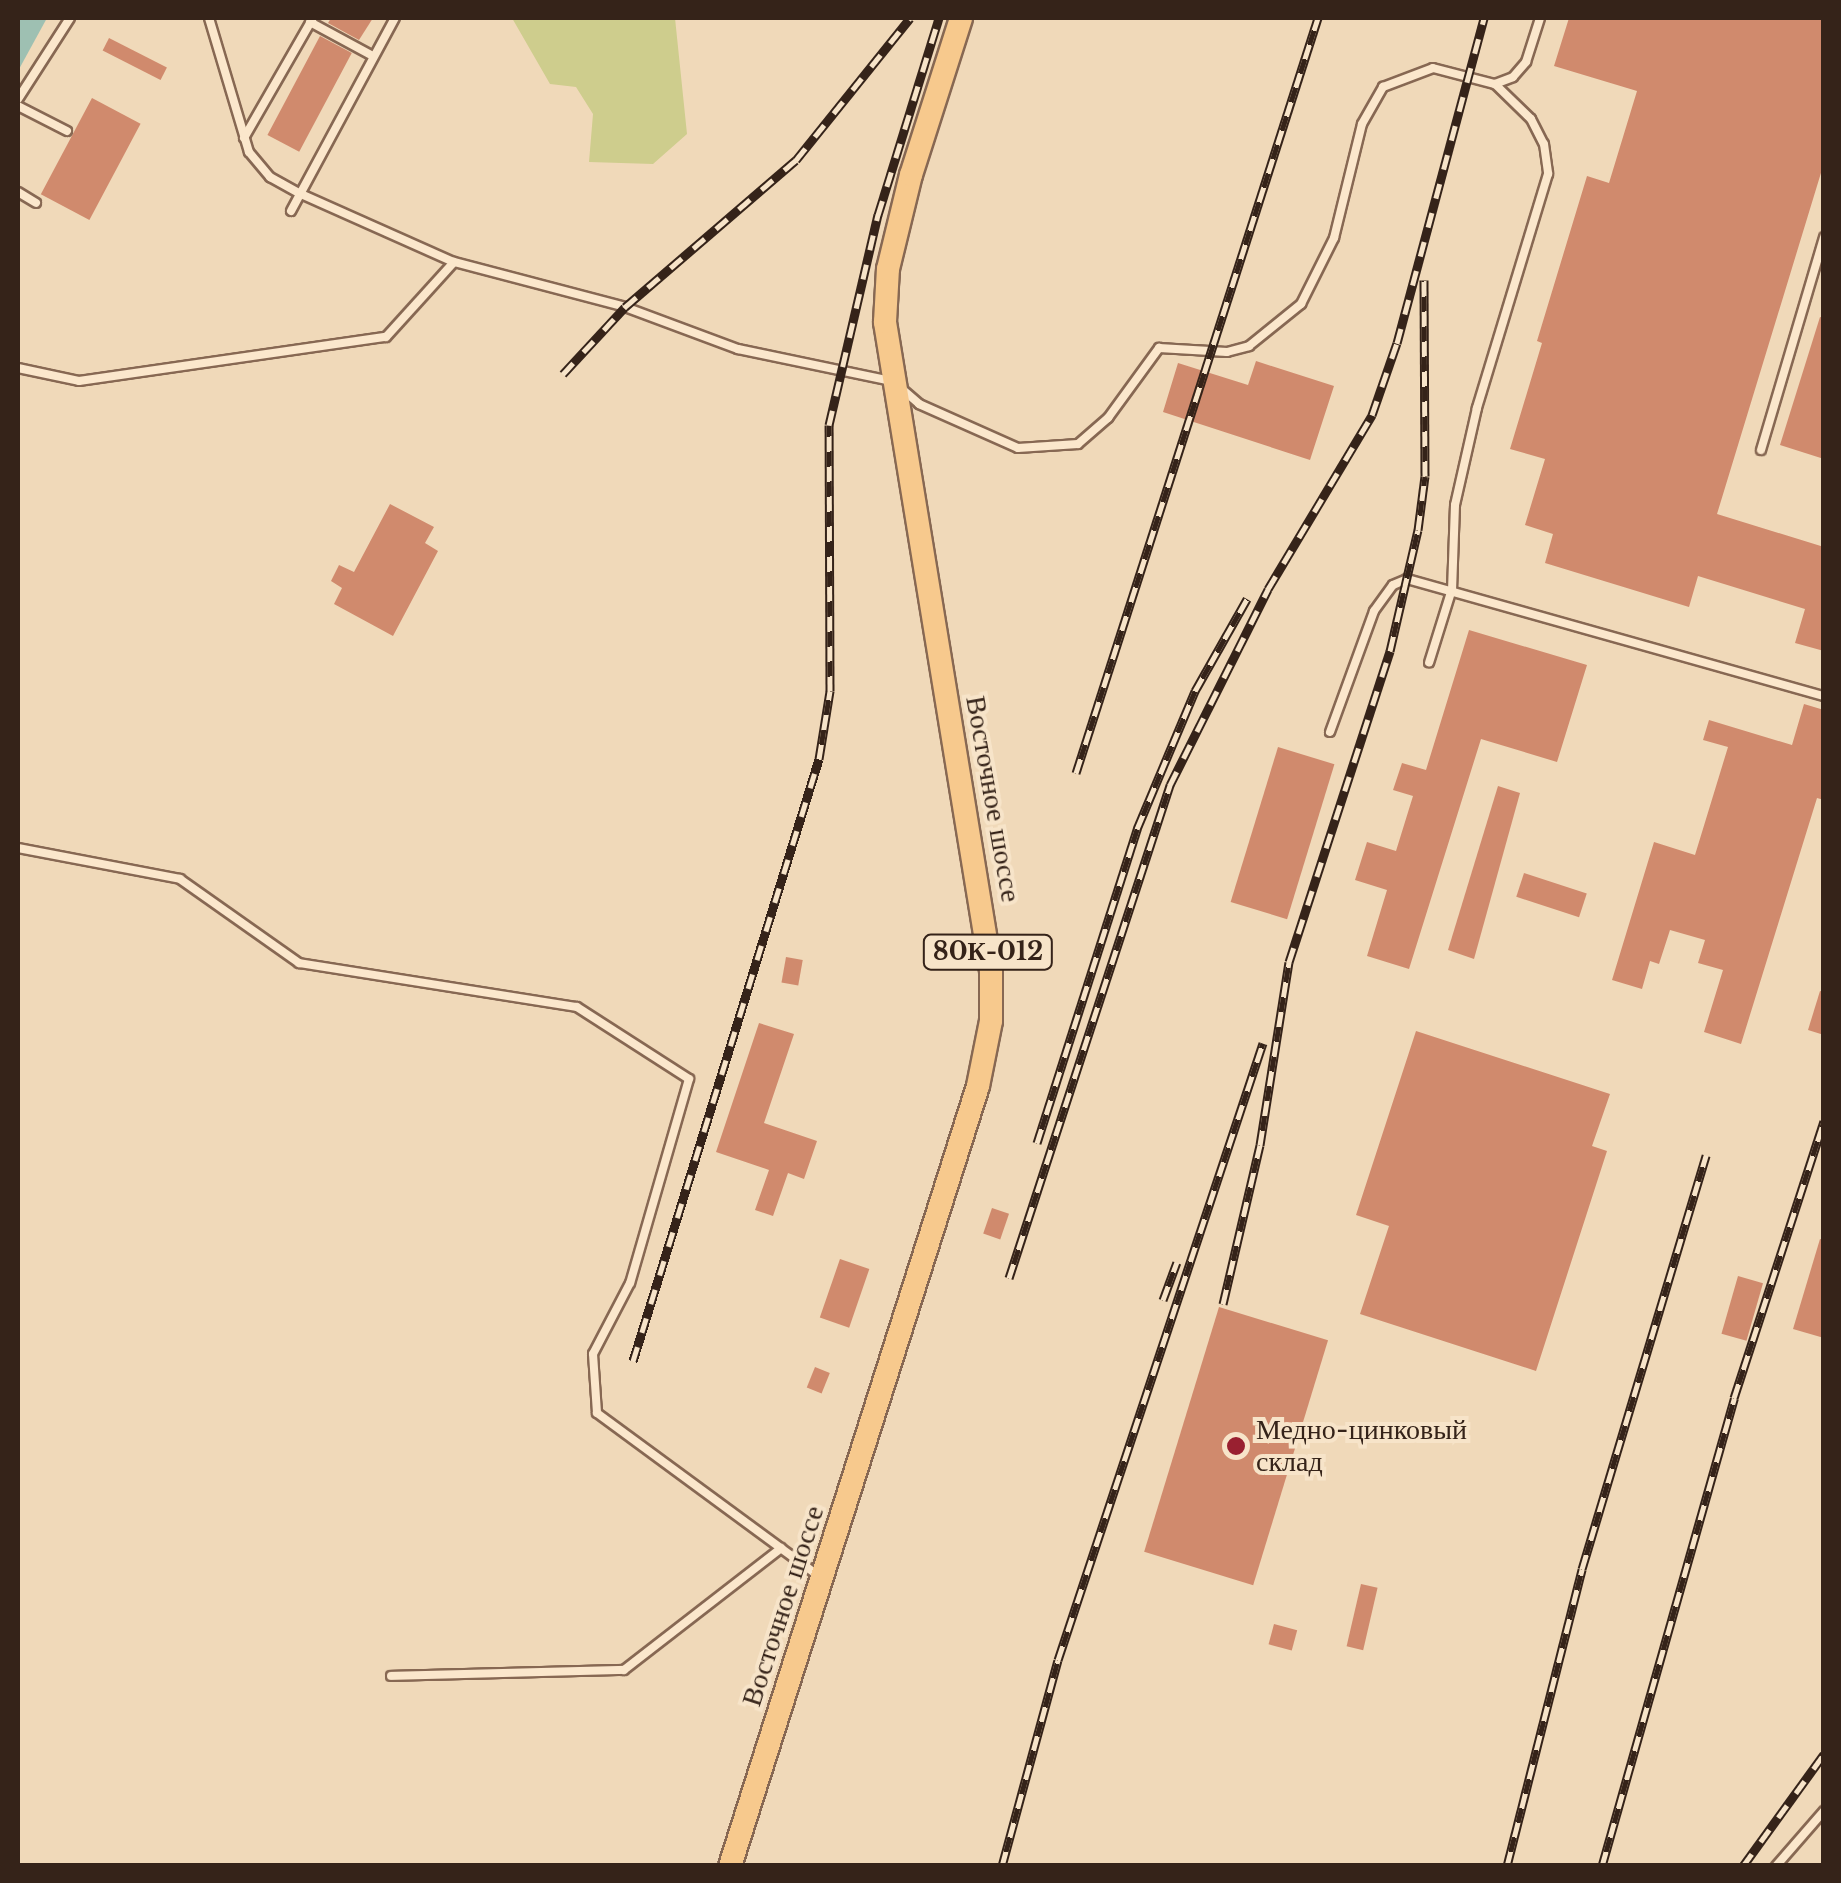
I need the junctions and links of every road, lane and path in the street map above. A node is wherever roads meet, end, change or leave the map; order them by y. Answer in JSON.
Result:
{"nodes":[{"id":1,"x":70,"y":18,"type":"edge"},
{"id":2,"x":210,"y":18,"type":"edge"},
{"id":3,"x":394,"y":18,"type":"edge"},
{"id":4,"x":962,"y":18,"type":"edge"},
{"id":5,"x":1540,"y":18,"type":"edge"},
{"id":6,"x":312,"y":20,"type":"edge"},
{"id":7,"x":374,"y":56,"type":"junction"},
{"id":8,"x":1495,"y":84,"type":"junction"},
{"id":9,"x":18,"y":103,"type":"edge"},
{"id":10,"x":67,"y":132,"type":"dead end"},
{"id":11,"x":244,"y":138,"type":"junction"},
{"id":12,"x":18,"y":192,"type":"edge"},
{"id":13,"x":300,"y":194,"type":"junction"},
{"id":14,"x":36,"y":203,"type":"dead end"},
{"id":15,"x":291,"y":211,"type":"dead end"},
{"id":16,"x":1824,"y":236,"type":"edge"},
{"id":17,"x":454,"y":262,"type":"junction"},
{"id":18,"x":18,"y":368,"type":"edge"},
{"id":19,"x":896,"y":383,"type":"junction"},
{"id":20,"x":1762,"y":450,"type":"dead end"},
{"id":21,"x":1452,"y":589,"type":"junction"},
{"id":22,"x":1429,"y":663,"type":"dead end"},
{"id":23,"x":1824,"y":696,"type":"edge"},
{"id":24,"x":1330,"y":732,"type":"dead end"},
{"id":25,"x":18,"y":848,"type":"edge"},
{"id":26,"x":781,"y":1548,"type":"junction"},
{"id":27,"x":823,"y":1579,"type":"junction"},
{"id":28,"x":391,"y":1676,"type":"dead end"},
{"id":29,"x":1824,"y":1811,"type":"edge"},
{"id":30,"x":730,"y":1866,"type":"edge"},
{"id":31,"x":1776,"y":1866,"type":"edge"}],
"edges":[{"from":1,"to":9,"type":"lane"},
{"from":2,"to":11,"type":"lane"},
{"from":3,"to":7,"type":"lane"},
{"from":4,"to":19,"type":"main road","name":"Восточное шоссе","number":"80К-012"},
{"from":5,"to":8,"type":"lane"},
{"from":6,"to":7,"type":"lane"},
{"from":6,"to":11,"type":"lane"},
{"from":7,"to":13,"type":"lane"},
{"from":8,"to":19,"type":"lane"},
{"from":8,"to":21,"type":"lane"},
{"from":9,"to":10,"type":"lane"},
{"from":11,"to":13,"type":"lane"},
{"from":12,"to":14,"type":"lane"},
{"from":13,"to":15,"type":"lane"},
{"from":13,"to":17,"type":"lane"},
{"from":16,"to":20,"type":"lane"},
{"from":17,"to":18,"type":"lane"},
{"from":17,"to":19,"type":"lane"},
{"from":19,"to":27,"type":"main road","name":"Восточное шоссе","number":"80К-012"},
{"from":21,"to":22,"type":"lane"},
{"from":21,"to":23,"type":"lane"},
{"from":21,"to":24,"type":"lane"},
{"from":25,"to":26,"type":"lane"},
{"from":26,"to":27,"type":"lane"},
{"from":26,"to":28,"type":"lane"},
{"from":27,"to":30,"type":"main road","name":"Восточное шоссе","number":"80К-012"},
{"from":29,"to":31,"type":"lane"}]}
